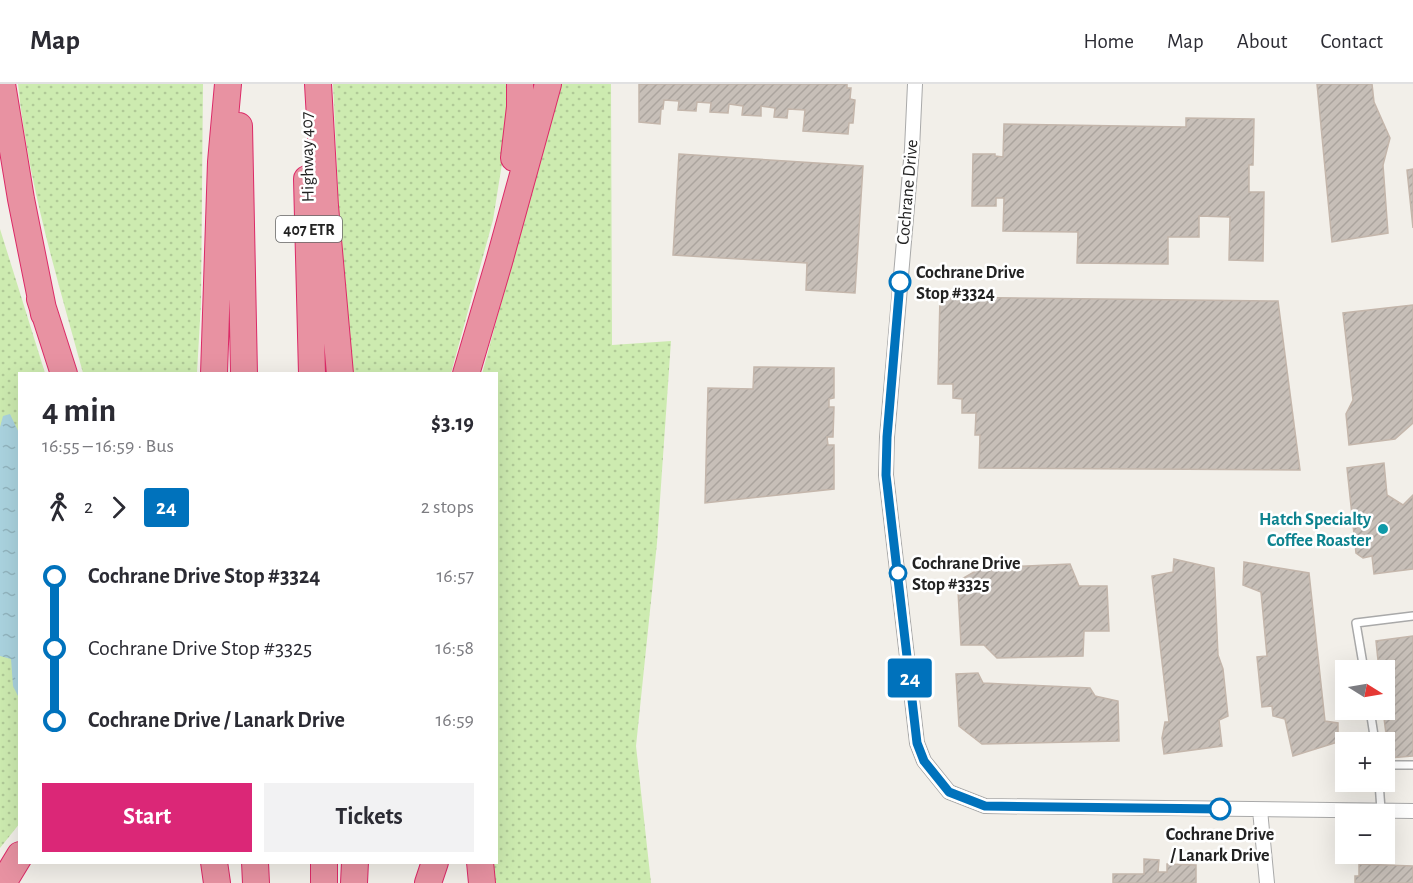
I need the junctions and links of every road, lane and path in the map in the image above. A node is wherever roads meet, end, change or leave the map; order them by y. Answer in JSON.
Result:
{"nodes":[{"id":1,"x":2,"y":84,"type":"edge"},
{"id":2,"x":228,"y":84,"type":"edge"},
{"id":3,"x":238,"y":84,"type":"edge"},
{"id":4,"x":305,"y":84,"type":"edge"},
{"id":5,"x":318,"y":84,"type":"edge"},
{"id":6,"x":520,"y":84,"type":"edge"},
{"id":7,"x":548,"y":84,"type":"edge"},
{"id":8,"x":915,"y":84,"type":"edge"},
{"id":9,"x":0,"y":179,"type":"edge"},
{"id":10,"x":499,"y":262,"type":"junction"},
{"id":11,"x":44,"y":314,"type":"junction"},
{"id":12,"x":63,"y":372,"type":"edge"},
{"id":13,"x":214,"y":372,"type":"edge"},
{"id":14,"x":244,"y":372,"type":"edge"},
{"id":15,"x":312,"y":372,"type":"edge"},
{"id":16,"x":340,"y":372,"type":"edge"},
{"id":17,"x":467,"y":372,"type":"edge"},
{"id":18,"x":1413,"y":616,"type":"edge"},
{"id":19,"x":1362,"y":660,"type":"edge"},
{"id":20,"x":1395,"y":765,"type":"edge"},
{"id":21,"x":1413,"y":765,"type":"edge"},
{"id":22,"x":1260,"y":810,"type":"junction"},
{"id":23,"x":1335,"y":810,"type":"edge"},
{"id":24,"x":1395,"y":810,"type":"edge"},
{"id":25,"x":1413,"y":811,"type":"edge"},
{"id":26,"x":18,"y":858,"type":"edge"},
{"id":27,"x":214,"y":864,"type":"edge"},
{"id":28,"x":255,"y":864,"type":"edge"},
{"id":29,"x":324,"y":864,"type":"edge"},
{"id":30,"x":355,"y":864,"type":"edge"},
{"id":31,"x":434,"y":864,"type":"edge"},
{"id":32,"x":480,"y":864,"type":"edge"},
{"id":33,"x":3,"y":883,"type":"edge"},
{"id":34,"x":217,"y":883,"type":"edge"},
{"id":35,"x":256,"y":883,"type":"edge"},
{"id":36,"x":324,"y":883,"type":"edge"},
{"id":37,"x":354,"y":883,"type":"edge"},
{"id":38,"x":428,"y":883,"type":"edge"},
{"id":39,"x":482,"y":883,"type":"edge"},
{"id":40,"x":1267,"y":883,"type":"edge"}],
"edges":[{"from":1,"to":11,"type":"highway"},
{"from":2,"to":13,"type":"highway"},
{"from":3,"to":14,"type":"highway"},
{"from":4,"to":15,"type":"highway","name":"Highway 407","number":"407 ETR"},
{"from":5,"to":16,"type":"highway"},
{"from":6,"to":10,"type":"highway"},
{"from":7,"to":10,"type":"highway"},
{"from":8,"to":22,"type":"street","name":"Cochrane Drive"},
{"from":9,"to":11,"type":"highway"},
{"from":10,"to":17,"type":"highway"},
{"from":11,"to":12,"type":"highway"},
{"from":18,"to":19,"type":"lane"},
{"from":20,"to":21,"type":"lane"},
{"from":22,"to":23,"type":"street","name":"Cochrane Drive"},
{"from":22,"to":40,"type":"street"},
{"from":24,"to":25,"type":"street","name":"Cochrane Drive"},
{"from":26,"to":33,"type":"highway"},
{"from":27,"to":34,"type":"highway"},
{"from":28,"to":35,"type":"highway"},
{"from":29,"to":36,"type":"highway"},
{"from":30,"to":37,"type":"highway"},
{"from":31,"to":38,"type":"highway"},
{"from":32,"to":39,"type":"highway"}]}
